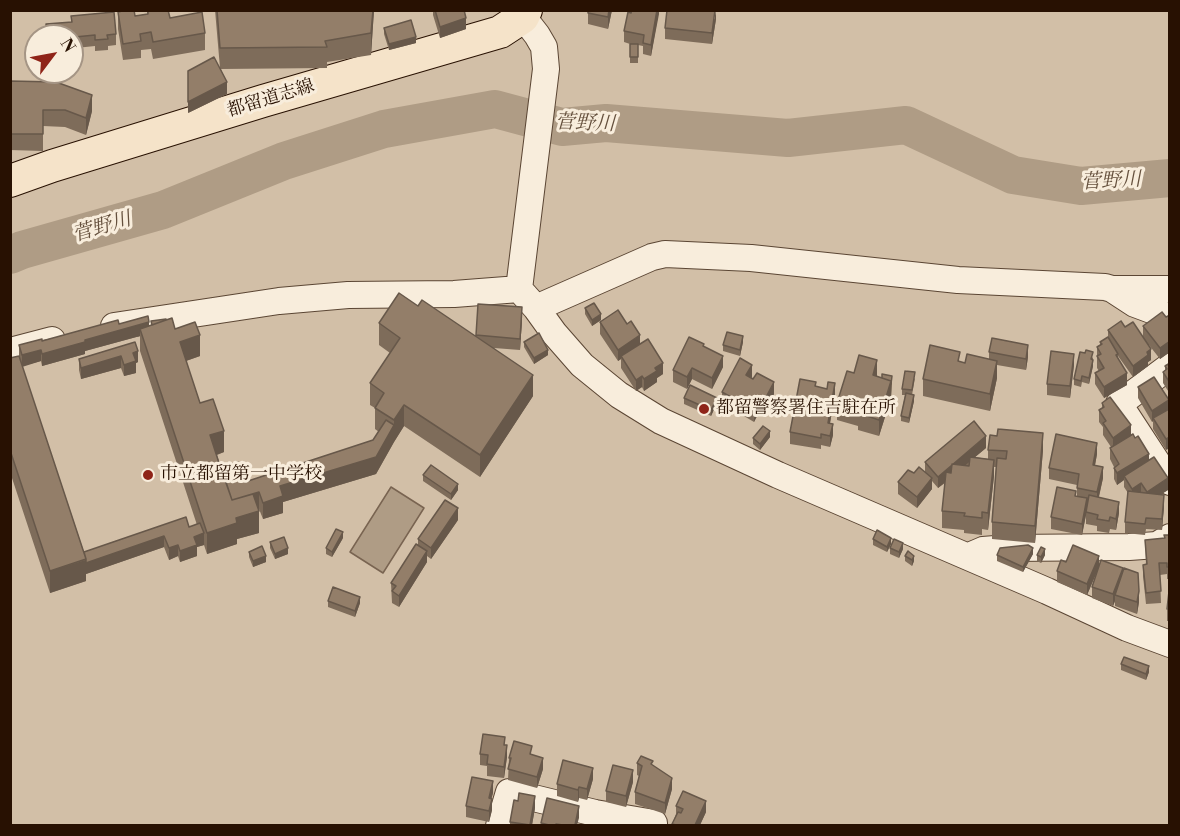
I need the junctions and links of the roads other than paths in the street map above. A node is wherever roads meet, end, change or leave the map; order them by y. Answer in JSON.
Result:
{"nodes":[{"id":1,"x":525,"y":14,"type":"edge"},
{"id":2,"x":10,"y":181,"type":"edge"},
{"id":3,"x":519,"y":289,"type":"junction"},
{"id":4,"x":1112,"y":289,"type":"junction"},
{"id":5,"x":1170,"y":289,"type":"edge"},
{"id":6,"x":536,"y":308,"type":"junction"},
{"id":7,"x":1170,"y":317,"type":"edge"},
{"id":8,"x":10,"y":351,"type":"edge"},
{"id":9,"x":1170,"y":366,"type":"edge"},
{"id":10,"x":1166,"y":468,"type":"edge"},
{"id":11,"x":1170,"y":537,"type":"edge"},
{"id":12,"x":969,"y":556,"type":"junction"},
{"id":13,"x":1170,"y":644,"type":"edge"},
{"id":14,"x":587,"y":819,"type":"edge"},
{"id":15,"x":499,"y":825,"type":"edge"},
{"id":16,"x":653,"y":825,"type":"edge"}],
"edges":[{"from":1,"to":2,"type":"main road","name":"都留道志線"},
{"from":1,"to":3,"type":"street"},
{"from":3,"to":6,"type":"street"},
{"from":3,"to":8,"type":"street"},
{"from":4,"to":5,"type":"street"},
{"from":4,"to":6,"type":"street"},
{"from":4,"to":7,"type":"street"},
{"from":6,"to":12,"type":"street"},
{"from":9,"to":10,"type":"street"},
{"from":11,"to":12,"type":"street"},
{"from":12,"to":13,"type":"street"},
{"from":14,"to":15,"type":"street"},
{"from":14,"to":16,"type":"street"}]}
